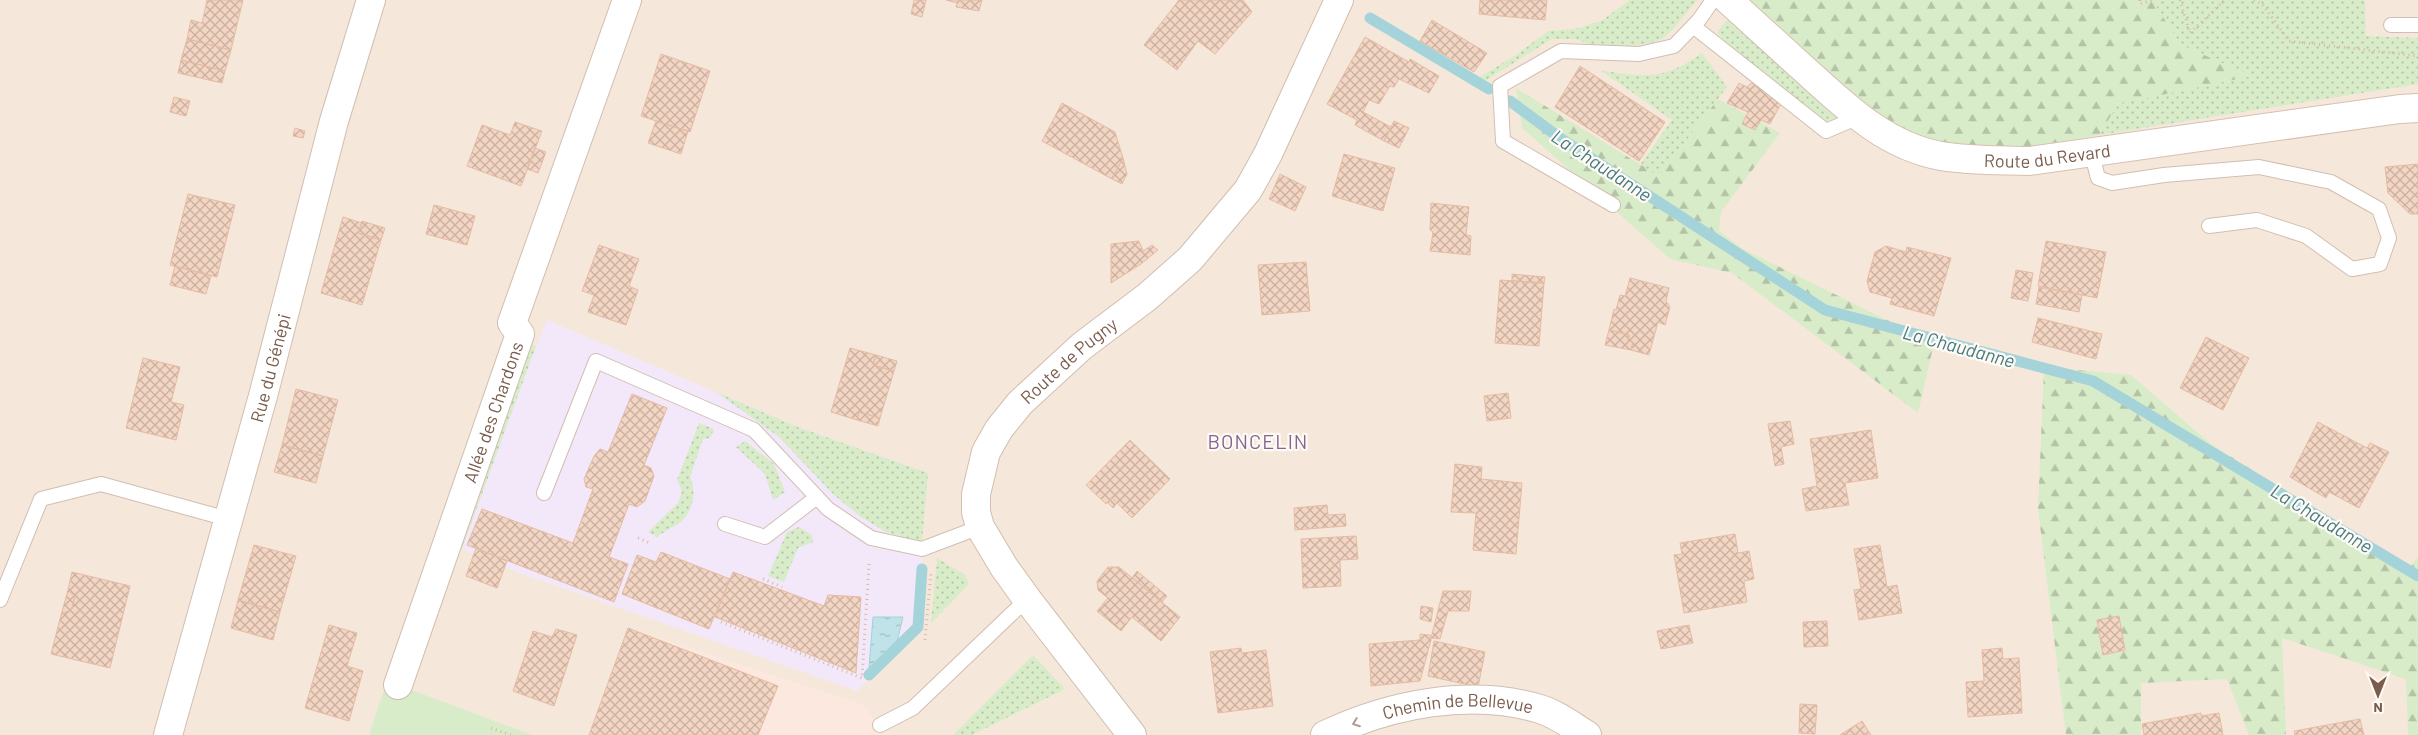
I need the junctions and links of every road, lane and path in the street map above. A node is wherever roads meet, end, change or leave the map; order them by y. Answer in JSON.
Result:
{"nodes":[{"id":1,"x":371,"y":0,"type":"edge"},
{"id":2,"x":627,"y":0,"type":"edge"},
{"id":3,"x":1339,"y":0,"type":"edge"},
{"id":4,"x":1713,"y":0,"type":"edge"},
{"id":5,"x":1728,"y":0,"type":"edge"},
{"id":6,"x":2140,"y":0,"type":"edge"},
{"id":7,"x":2152,"y":0,"type":"edge"},
{"id":8,"x":2180,"y":0,"type":"edge"},
{"id":9,"x":2225,"y":0,"type":"edge"},
{"id":10,"x":2254,"y":0,"type":"edge"},
{"id":11,"x":2391,"y":25,"type":"dead end"},
{"id":12,"x":2418,"y":25,"type":"edge"},
{"id":13,"x":1693,"y":26,"type":"junction"},
{"id":14,"x":2418,"y":56,"type":"edge"},
{"id":15,"x":2418,"y":108,"type":"edge"},
{"id":16,"x":1855,"y":115,"type":"junction"},
{"id":17,"x":2092,"y":151,"type":"junction"},
{"id":18,"x":1613,"y":205,"type":"dead end"},
{"id":19,"x":2209,"y":226,"type":"dead end"},
{"id":20,"x":544,"y":493,"type":"dead end"},
{"id":21,"x":817,"y":497,"type":"junction"},
{"id":22,"x":228,"y":519,"type":"junction"},
{"id":23,"x":725,"y":524,"type":"dead end"},
{"id":24,"x":980,"y":527,"type":"junction"},
{"id":25,"x":638,"y":538,"type":"dead end"},
{"id":26,"x":871,"y":538,"type":"junction"},
{"id":27,"x":650,"y":543,"type":"dead end"},
{"id":28,"x":932,"y":564,"type":"dead end"},
{"id":29,"x":763,"y":579,"type":"dead end"},
{"id":30,"x":782,"y":587,"type":"dead end"},
{"id":31,"x":1027,"y":599,"type":"junction"},
{"id":32,"x":0,"y":600,"type":"edge"},
{"id":33,"x":721,"y":622,"type":"dead end"},
{"id":34,"x":925,"y":640,"type":"dead end"},
{"id":35,"x":398,"y":685,"type":"dead end"},
{"id":36,"x":880,"y":725,"type":"dead end"},
{"id":37,"x":491,"y":728,"type":"dead end"},
{"id":38,"x":168,"y":735,"type":"edge"},
{"id":39,"x":511,"y":735,"type":"edge"},
{"id":40,"x":1132,"y":735,"type":"edge"},
{"id":41,"x":1326,"y":735,"type":"edge"},
{"id":42,"x":1587,"y":735,"type":"edge"}],
"edges":[{"from":1,"to":22,"type":"street","name":"Rue du Génépi"},
{"from":2,"to":35,"type":"street","name":"Allée des Chardons"},
{"from":3,"to":24,"type":"street","name":"Route de Pugny"},
{"from":4,"to":13,"type":"lane"},
{"from":5,"to":16,"type":"street","name":"Route du Revard"},
{"from":6,"to":7,"type":"path"},
{"from":8,"to":9,"type":"path"},
{"from":10,"to":14,"type":"path"},
{"from":11,"to":12,"type":"lane"},
{"from":13,"to":16,"type":"lane"},
{"from":13,"to":18,"type":"lane"},
{"from":15,"to":17,"type":"street","name":"Route du Revard"},
{"from":16,"to":17,"type":"street","name":"Route du Revard"},
{"from":17,"to":19,"type":"lane"},
{"from":20,"to":21,"type":"lane"},
{"from":21,"to":23,"type":"lane"},
{"from":21,"to":26,"type":"lane"},
{"from":22,"to":32,"type":"lane"},
{"from":22,"to":38,"type":"street","name":"Rue du Génépi"},
{"from":24,"to":26,"type":"lane"},
{"from":24,"to":31,"type":"street","name":"Route de Pugny"},
{"from":25,"to":27,"type":"path"},
{"from":26,"to":33,"type":"path"},
{"from":28,"to":34,"type":"path"},
{"from":29,"to":30,"type":"path"},
{"from":31,"to":36,"type":"lane"},
{"from":31,"to":40,"type":"street","name":"Route de Pugny"},
{"from":37,"to":39,"type":"path"},
{"from":42,"to":41,"type":"street","name":"Chemin de Bellevue","one_way":true}]}
